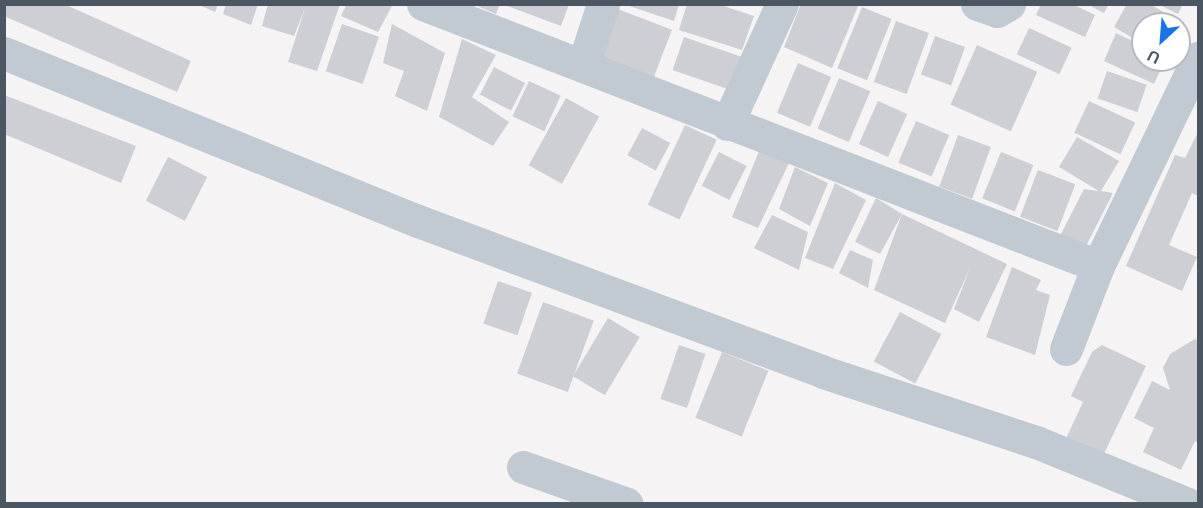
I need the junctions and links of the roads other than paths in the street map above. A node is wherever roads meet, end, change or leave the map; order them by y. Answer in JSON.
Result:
{"nodes":[{"id":1,"x":423,"y":4,"type":"edge"},
{"id":2,"x":603,"y":4,"type":"edge"},
{"id":3,"x":782,"y":4,"type":"edge"},
{"id":4,"x":977,"y":4,"type":"edge"},
{"id":5,"x":1009,"y":4,"type":"edge"},
{"id":6,"x":4,"y":53,"type":"edge"},
{"id":7,"x":1198,"y":58,"type":"edge"},
{"id":8,"x":583,"y":66,"type":"junction"},
{"id":9,"x":727,"y":124,"type":"junction"},
{"id":10,"x":1098,"y":266,"type":"junction"},
{"id":11,"x":1066,"y":349,"type":"dead end"},
{"id":12,"x":523,"y":467,"type":"dead end"},
{"id":13,"x":627,"y":504,"type":"edge"},
{"id":14,"x":1188,"y":504,"type":"edge"}],
"edges":[{"from":1,"to":8,"type":"street"},
{"from":2,"to":8,"type":"street"},
{"from":3,"to":9,"type":"street"},
{"from":4,"to":5,"type":"street"},
{"from":6,"to":14,"type":"street"},
{"from":7,"to":10,"type":"street"},
{"from":8,"to":9,"type":"street"},
{"from":9,"to":10,"type":"street"},
{"from":10,"to":11,"type":"street"},
{"from":12,"to":13,"type":"street"}]}
